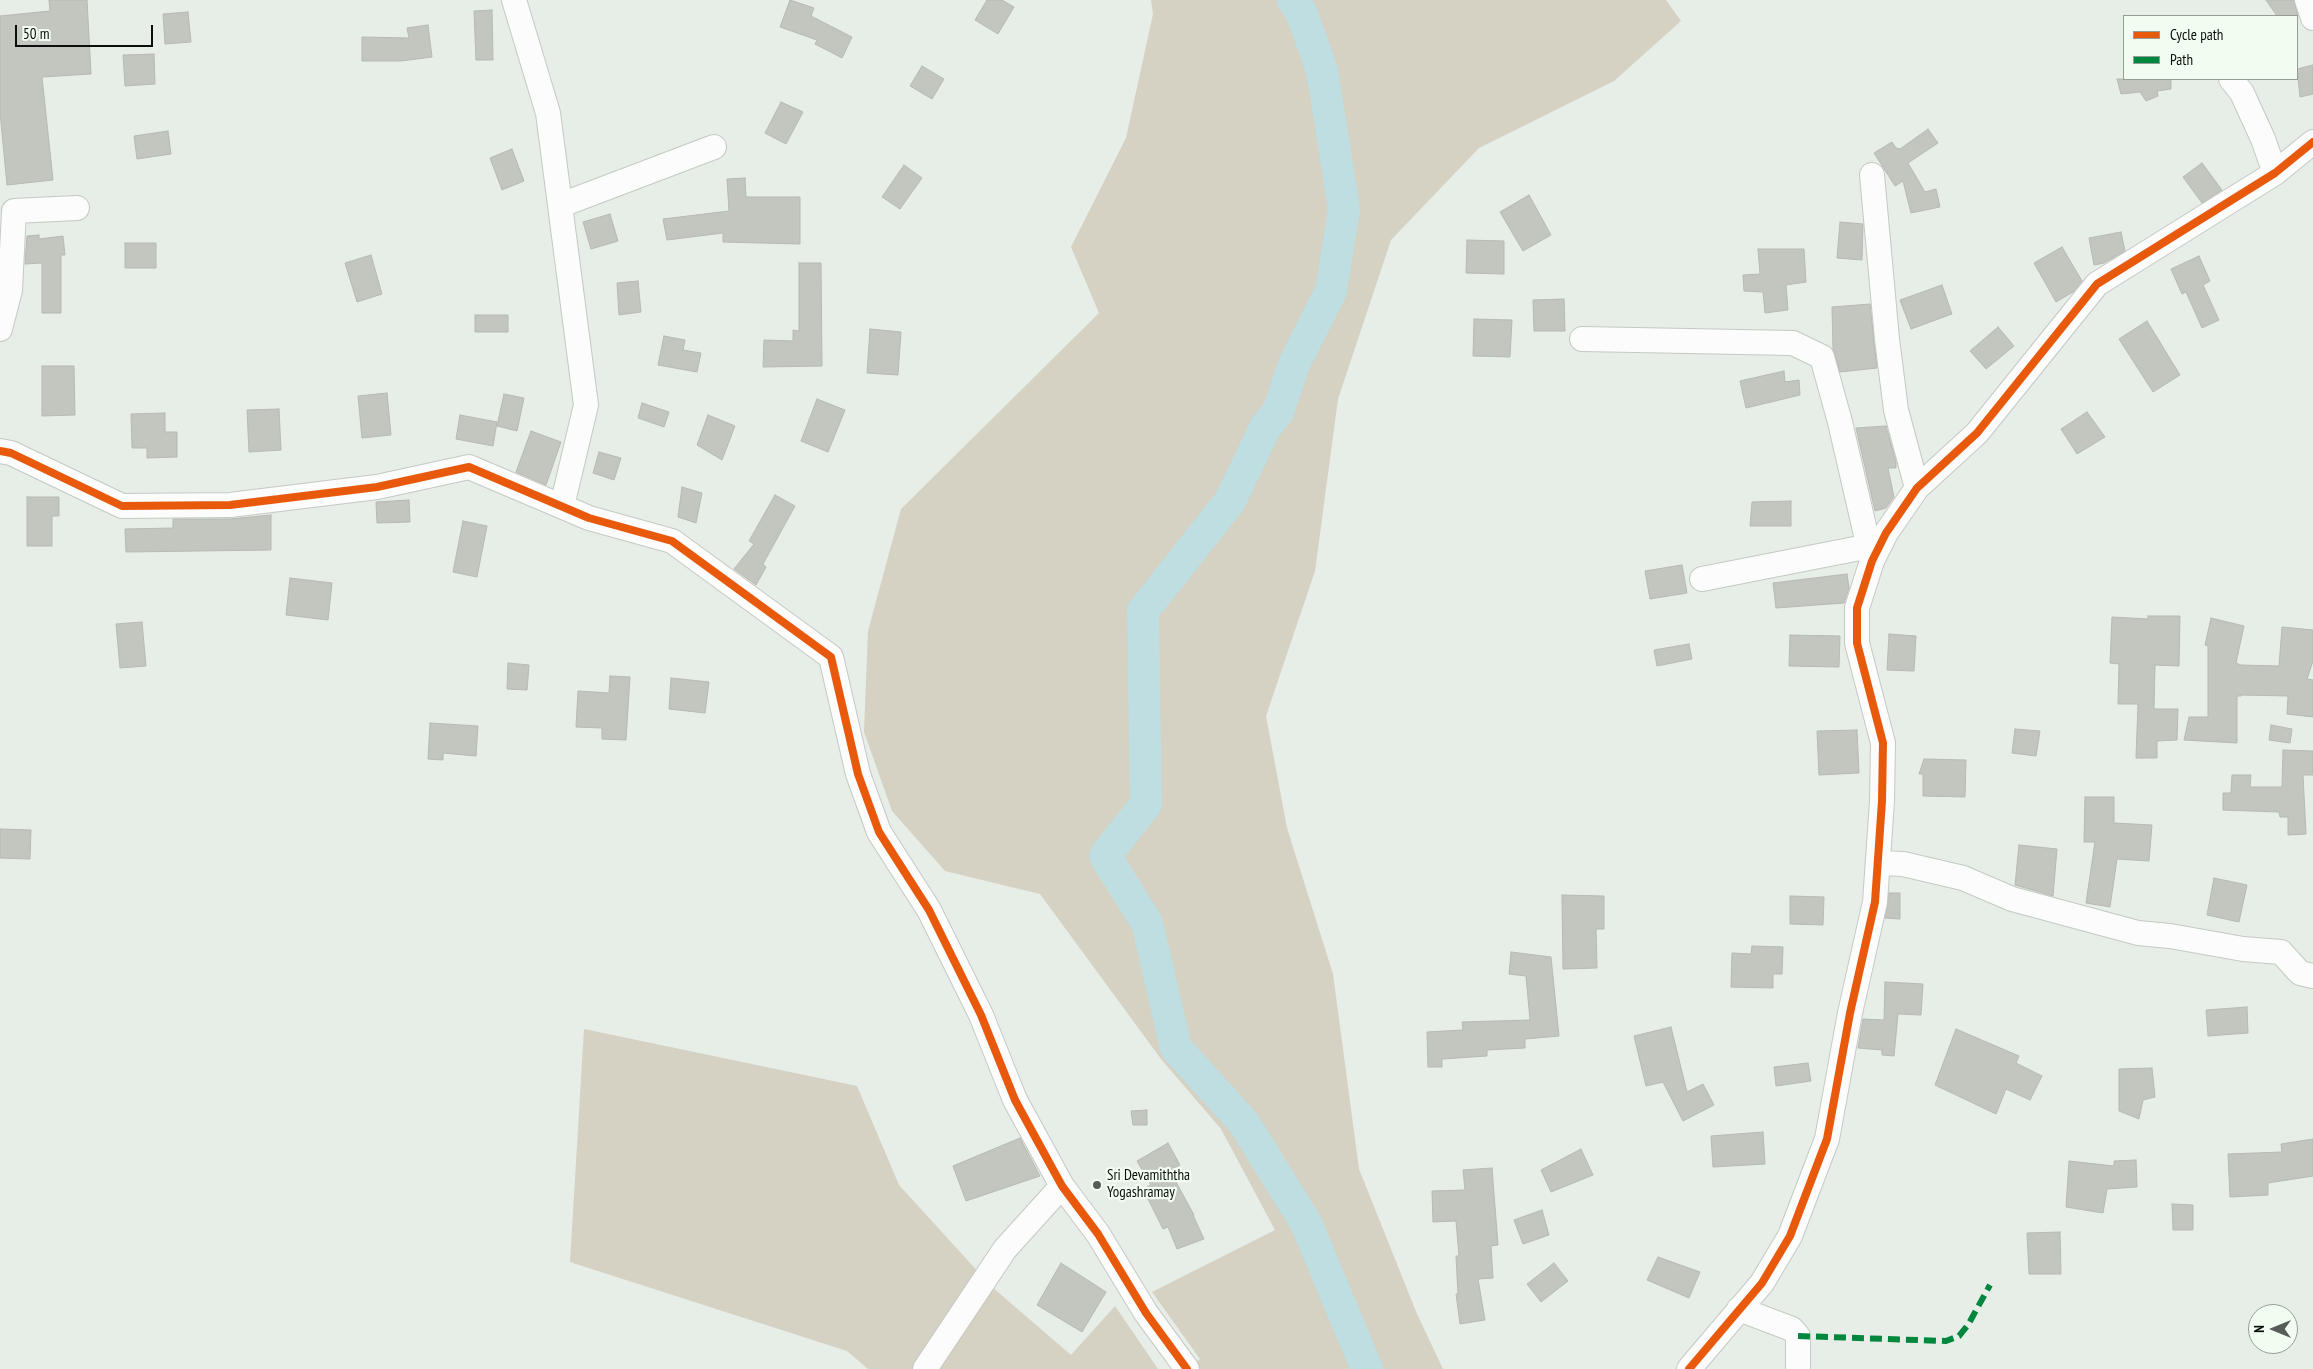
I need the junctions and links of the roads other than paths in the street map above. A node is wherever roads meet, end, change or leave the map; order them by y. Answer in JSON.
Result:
{"nodes":[{"id":1,"x":514,"y":0,"type":"edge"},
{"id":2,"x":2307,"y":0,"type":"edge"},
{"id":3,"x":2313,"y":18,"type":"edge"},
{"id":4,"x":2232,"y":80,"type":"edge"},
{"id":5,"x":2313,"y":142,"type":"edge"},
{"id":6,"x":714,"y":147,"type":"dead end"},
{"id":7,"x":2274,"y":173,"type":"junction"},
{"id":8,"x":1872,"y":176,"type":"dead end"},
{"id":9,"x":560,"y":206,"type":"junction"},
{"id":10,"x":77,"y":208,"type":"dead end"},
{"id":11,"x":0,"y":329,"type":"edge"},
{"id":12,"x":1582,"y":339,"type":"dead end"},
{"id":13,"x":0,"y":451,"type":"edge"},
{"id":14,"x":1917,"y":488,"type":"junction"},
{"id":15,"x":562,"y":506,"type":"junction"},
{"id":16,"x":1871,"y":553,"type":"junction"},
{"id":17,"x":1702,"y":579,"type":"dead end"},
{"id":18,"x":1878,"y":863,"type":"junction"},
{"id":19,"x":2313,"y":976,"type":"edge"},
{"id":20,"x":1062,"y":1186,"type":"junction"},
{"id":21,"x":1739,"y":1309,"type":"junction"},
{"id":22,"x":925,"y":1369,"type":"edge"},
{"id":23,"x":1187,"y":1369,"type":"edge"},
{"id":24,"x":1689,"y":1369,"type":"edge"},
{"id":25,"x":1798,"y":1369,"type":"edge"}],
"edges":[{"from":1,"to":9,"type":"street"},
{"from":2,"to":3,"type":"street"},
{"from":4,"to":7,"type":"street"},
{"from":5,"to":7,"type":"street"},
{"from":6,"to":9,"type":"street"},
{"from":7,"to":14,"type":"street"},
{"from":8,"to":14,"type":"street"},
{"from":9,"to":15,"type":"street"},
{"from":10,"to":11,"type":"street"},
{"from":12,"to":16,"type":"street"},
{"from":13,"to":15,"type":"street"},
{"from":14,"to":16,"type":"street"},
{"from":15,"to":20,"type":"street"},
{"from":16,"to":17,"type":"street"},
{"from":16,"to":18,"type":"street"},
{"from":18,"to":19,"type":"street"},
{"from":18,"to":21,"type":"street"},
{"from":20,"to":22,"type":"street"},
{"from":20,"to":23,"type":"street"},
{"from":21,"to":24,"type":"street"},
{"from":21,"to":25,"type":"street"}]}
